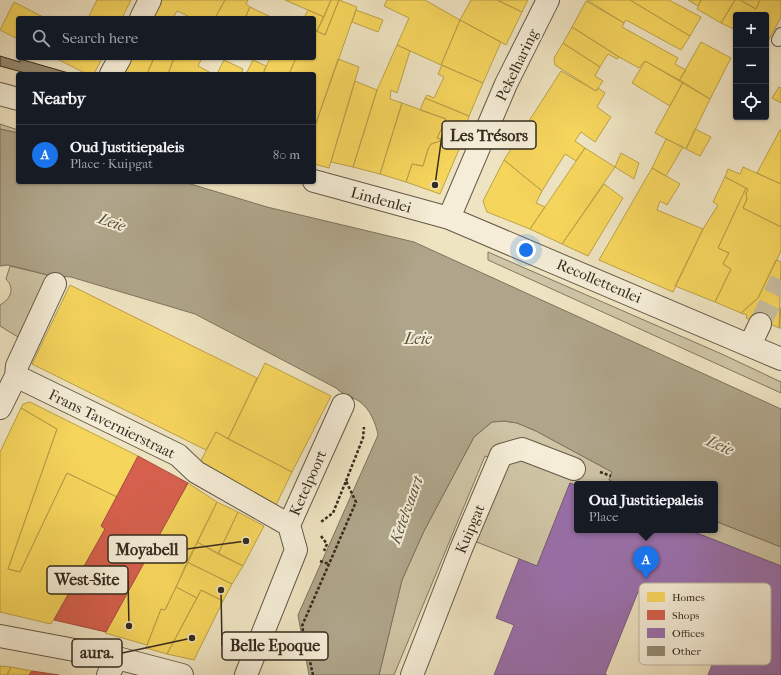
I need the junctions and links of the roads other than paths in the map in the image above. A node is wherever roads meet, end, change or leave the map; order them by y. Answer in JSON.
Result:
{"nodes":[{"id":1,"x":150,"y":0,"type":"edge"},
{"id":2,"x":548,"y":0,"type":"edge"},
{"id":3,"x":142,"y":16,"type":"edge"},
{"id":4,"x":119,"y":60,"type":"edge"},
{"id":5,"x":112,"y":72,"type":"edge"},
{"id":6,"x":0,"y":94,"type":"edge"},
{"id":7,"x":16,"y":98,"type":"edge"},
{"id":8,"x":316,"y":182,"type":"edge"},
{"id":9,"x":448,"y":218,"type":"junction"},
{"id":10,"x":55,"y":284,"type":"dead end"},
{"id":11,"x":760,"y":324,"type":"tunnel mouth"},
{"id":12,"x":750,"y":345,"type":"junction"},
{"id":13,"x":781,"y":359,"type":"edge"},
{"id":14,"x":16,"y":376,"type":"junction"},
{"id":15,"x":343,"y":404,"type":"dead end"},
{"id":16,"x":0,"y":408,"type":"edge"},
{"id":17,"x":574,"y":469,"type":"dead end"},
{"id":18,"x":289,"y":525,"type":"junction"},
{"id":19,"x":0,"y":636,"type":"edge"},
{"id":20,"x":112,"y":667,"type":"edge"},
{"id":21,"x":182,"y":675,"type":"edge"},
{"id":22,"x":246,"y":675,"type":"edge"},
{"id":23,"x":412,"y":675,"type":"edge"}],
"edges":[{"from":1,"to":3,"type":"street"},
{"from":2,"to":9,"type":"street","name":"Pekelharing"},
{"from":4,"to":5,"type":"street"},
{"from":6,"to":7,"type":"street"},
{"from":8,"to":9,"type":"street","name":"Lindenlei"},
{"from":9,"to":12,"type":"street","name":"Recollettenlei"},
{"from":10,"to":14,"type":"street"},
{"from":11,"to":12,"type":"street"},
{"from":12,"to":13,"type":"street","name":"Recollettenlei"},
{"from":14,"to":16,"type":"street"},
{"from":14,"to":18,"type":"street","name":"Frans Tavernierstraat"},
{"from":15,"to":18,"type":"street","name":"Ketelpoort"},
{"from":17,"to":23,"type":"street","name":"Kuipgat"},
{"from":18,"to":22,"type":"street","name":"Ketelpoort"},
{"from":19,"to":20,"type":"street"},
{"from":20,"to":21,"type":"street"}]}
